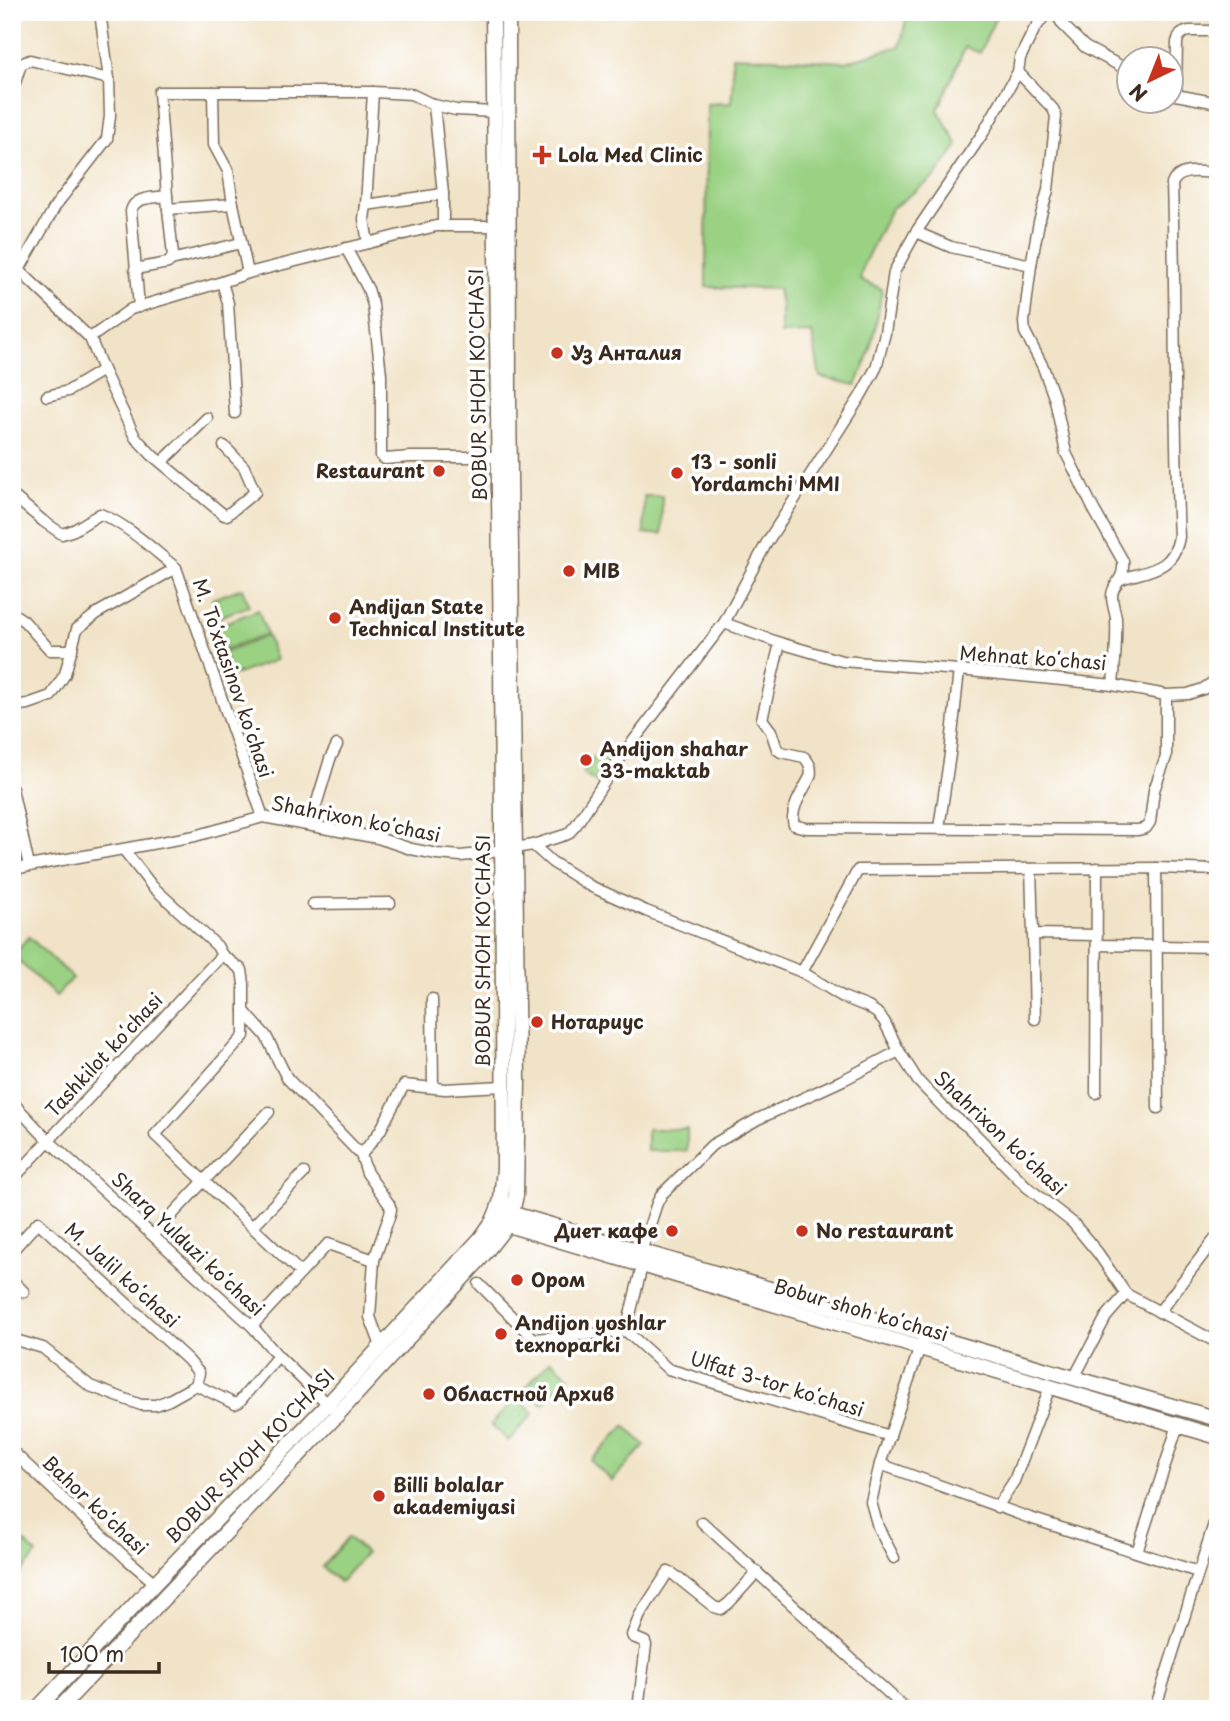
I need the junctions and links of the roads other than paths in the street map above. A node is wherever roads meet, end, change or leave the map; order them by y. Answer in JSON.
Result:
{"nodes":[{"id":1,"x":100,"y":12,"type":"edge"},
{"id":2,"x":493,"y":12,"type":"edge"},
{"id":3,"x":508,"y":12,"type":"edge"},
{"id":4,"x":1047,"y":12,"type":"edge"},
{"id":5,"x":1055,"y":12,"type":"edge"},
{"id":6,"x":1218,"y":31,"type":"edge"},
{"id":7,"x":1178,"y":46,"type":"edge"},
{"id":8,"x":1114,"y":62,"type":"edge"},
{"id":9,"x":1018,"y":72,"type":"junction"},
{"id":10,"x":109,"y":79,"type":"junction"},
{"id":11,"x":12,"y":92,"type":"edge"},
{"id":12,"x":213,"y":92,"type":"junction"},
{"id":13,"x":373,"y":92,"type":"junction"},
{"id":14,"x":1184,"y":96,"type":"edge"},
{"id":15,"x":1218,"y":103,"type":"edge"},
{"id":16,"x":434,"y":105,"type":"junction"},
{"id":17,"x":494,"y":112,"type":"junction"},
{"id":18,"x":1218,"y":173,"type":"edge"},
{"id":19,"x":443,"y":194,"type":"junction"},
{"id":20,"x":167,"y":196,"type":"junction"},
{"id":21,"x":233,"y":204,"type":"junction"},
{"id":22,"x":366,"y":205,"type":"junction"},
{"id":23,"x":168,"y":209,"type":"junction"},
{"id":24,"x":443,"y":226,"type":"junction"},
{"id":25,"x":495,"y":226,"type":"junction"},
{"id":26,"x":916,"y":232,"type":"junction"},
{"id":27,"x":241,"y":243,"type":"junction"},
{"id":28,"x":368,"y":243,"type":"junction"},
{"id":29,"x":346,"y":248,"type":"junction"},
{"id":30,"x":172,"y":260,"type":"junction"},
{"id":31,"x":1031,"y":265,"type":"junction"},
{"id":32,"x":135,"y":269,"type":"junction"},
{"id":33,"x":16,"y":272,"type":"edge"},
{"id":34,"x":248,"y":273,"type":"junction"},
{"id":35,"x":222,"y":282,"type":"junction"},
{"id":36,"x":139,"y":307,"type":"junction"},
{"id":37,"x":90,"y":338,"type":"junction"},
{"id":38,"x":103,"y":370,"type":"junction"},
{"id":39,"x":47,"y":396,"type":"dead end"},
{"id":40,"x":235,"y":413,"type":"dead end"},
{"id":41,"x":208,"y":418,"type":"dead end"},
{"id":42,"x":224,"y":446,"type":"dead end"},
{"id":43,"x":498,"y":457,"type":"junction"},
{"id":44,"x":162,"y":462,"type":"junction"},
{"id":45,"x":12,"y":495,"type":"edge"},
{"id":46,"x":177,"y":568,"type":"junction"},
{"id":47,"x":1121,"y":579,"type":"junction"},
{"id":48,"x":12,"y":613,"type":"edge"},
{"id":49,"x":724,"y":623,"type":"junction"},
{"id":50,"x":780,"y":643,"type":"junction"},
{"id":51,"x":72,"y":650,"type":"junction"},
{"id":52,"x":959,"y":670,"type":"junction"},
{"id":53,"x":1218,"y":678,"type":"edge"},
{"id":54,"x":1113,"y":685,"type":"junction"},
{"id":55,"x":1166,"y":695,"type":"junction"},
{"id":56,"x":12,"y":706,"type":"edge"},
{"id":57,"x":337,"y":745,"type":"dead end"},
{"id":58,"x":12,"y":789,"type":"edge"},
{"id":59,"x":263,"y":817,"type":"junction"},
{"id":60,"x":310,"y":825,"type":"junction"},
{"id":61,"x":939,"y":828,"type":"junction"},
{"id":62,"x":533,"y":845,"type":"junction"},
{"id":63,"x":508,"y":849,"type":"junction"},
{"id":64,"x":124,"y":850,"type":"junction"},
{"id":65,"x":29,"y":866,"type":"junction"},
{"id":66,"x":1097,"y":868,"type":"junction"},
{"id":67,"x":1156,"y":868,"type":"junction"},
{"id":68,"x":1031,"y":869,"type":"junction"},
{"id":69,"x":12,"y":870,"type":"edge"},
{"id":70,"x":1218,"y":870,"type":"edge"},
{"id":71,"x":390,"y":903,"type":"dead end"},
{"id":72,"x":313,"y":904,"type":"dead end"},
{"id":73,"x":1032,"y":934,"type":"junction"},
{"id":74,"x":1097,"y":940,"type":"junction"},
{"id":75,"x":1156,"y":946,"type":"junction"},
{"id":76,"x":1218,"y":947,"type":"edge"},
{"id":77,"x":222,"y":955,"type":"junction"},
{"id":78,"x":802,"y":972,"type":"junction"},
{"id":79,"x":432,"y":999,"type":"dead end"},
{"id":80,"x":244,"y":1011,"type":"junction"},
{"id":81,"x":1035,"y":1019,"type":"dead end"},
{"id":82,"x":899,"y":1051,"type":"junction"},
{"id":83,"x":503,"y":1086,"type":"junction"},
{"id":84,"x":433,"y":1087,"type":"junction"},
{"id":85,"x":1096,"y":1093,"type":"dead end"},
{"id":86,"x":12,"y":1102,"type":"edge"},
{"id":87,"x":1158,"y":1108,"type":"dead end"},
{"id":88,"x":269,"y":1112,"type":"dead end"},
{"id":89,"x":49,"y":1141,"type":"junction"},
{"id":90,"x":361,"y":1155,"type":"junction"},
{"id":91,"x":303,"y":1173,"type":"dead end"},
{"id":92,"x":12,"y":1180,"type":"edge"},
{"id":93,"x":204,"y":1181,"type":"junction"},
{"id":94,"x":503,"y":1217,"type":"junction"},
{"id":95,"x":252,"y":1227,"type":"junction"},
{"id":96,"x":153,"y":1235,"type":"junction"},
{"id":97,"x":1218,"y":1235,"type":"edge"},
{"id":98,"x":12,"y":1251,"type":"edge"},
{"id":99,"x":642,"y":1259,"type":"junction"},
{"id":100,"x":374,"y":1260,"type":"junction"},
{"id":101,"x":301,"y":1273,"type":"junction"},
{"id":102,"x":12,"y":1280,"type":"edge"},
{"id":103,"x":479,"y":1284,"type":"dead end"},
{"id":104,"x":24,"y":1292,"type":"dead end"},
{"id":105,"x":1126,"y":1294,"type":"junction"},
{"id":106,"x":1158,"y":1312,"type":"junction"},
{"id":107,"x":252,"y":1326,"type":"junction"},
{"id":108,"x":626,"y":1331,"type":"junction"},
{"id":109,"x":12,"y":1339,"type":"edge"},
{"id":110,"x":922,"y":1341,"type":"junction"},
{"id":111,"x":1218,"y":1343,"type":"edge"},
{"id":112,"x":381,"y":1346,"type":"junction"},
{"id":113,"x":278,"y":1356,"type":"junction"},
{"id":114,"x":1074,"y":1378,"type":"junction"},
{"id":115,"x":196,"y":1385,"type":"junction"},
{"id":116,"x":1050,"y":1387,"type":"junction"},
{"id":117,"x":333,"y":1409,"type":"junction"},
{"id":118,"x":1218,"y":1419,"type":"edge"},
{"id":119,"x":1178,"y":1425,"type":"junction"},
{"id":120,"x":890,"y":1436,"type":"junction"},
{"id":121,"x":1218,"y":1437,"type":"edge"},
{"id":122,"x":12,"y":1451,"type":"edge"},
{"id":123,"x":880,"y":1464,"type":"junction"},
{"id":124,"x":998,"y":1507,"type":"junction"},
{"id":125,"x":1218,"y":1511,"type":"edge"},
{"id":126,"x":702,"y":1522,"type":"dead end"},
{"id":127,"x":1137,"y":1552,"type":"junction"},
{"id":128,"x":894,"y":1558,"type":"dead end"},
{"id":129,"x":757,"y":1572,"type":"junction"},
{"id":130,"x":1198,"y":1572,"type":"junction"},
{"id":131,"x":155,"y":1583,"type":"junction"},
{"id":132,"x":37,"y":1709,"type":"edge"},
{"id":133,"x":59,"y":1709,"type":"edge"},
{"id":134,"x":638,"y":1709,"type":"edge"},
{"id":135,"x":906,"y":1709,"type":"edge"},
{"id":136,"x":1155,"y":1709,"type":"edge"}],
"edges":[{"from":1,"to":10,"type":"street"},
{"from":2,"to":17,"type":"main road","name":"BOBUR SHOH KO'CHASI"},
{"from":3,"to":63,"type":"main road","name":"BOBUR SHOH KO'CHASI"},
{"from":4,"to":9,"type":"street"},
{"from":5,"to":8,"type":"street"},
{"from":6,"to":7,"type":"street"},
{"from":9,"to":26,"type":"street"},
{"from":9,"to":31,"type":"street","name":"Mehnat koʻchasi"},
{"from":10,"to":11,"type":"street"},
{"from":10,"to":33,"type":"street"},
{"from":12,"to":13,"type":"street"},
{"from":12,"to":20,"type":"street"},
{"from":12,"to":21,"type":"street"},
{"from":13,"to":16,"type":"street"},
{"from":13,"to":22,"type":"street"},
{"from":14,"to":15,"type":"street"},
{"from":16,"to":17,"type":"street"},
{"from":16,"to":19,"type":"street"},
{"from":17,"to":25,"type":"main road","name":"BOBUR SHOH KO'CHASI"},
{"from":18,"to":47,"type":"street"},
{"from":19,"to":22,"type":"street"},
{"from":19,"to":24,"type":"street"},
{"from":20,"to":23,"type":"street"},
{"from":20,"to":32,"type":"street"},
{"from":21,"to":23,"type":"street"},
{"from":21,"to":27,"type":"street"},
{"from":22,"to":28,"type":"street"},
{"from":23,"to":30,"type":"street"},
{"from":24,"to":25,"type":"street"},
{"from":24,"to":28,"type":"street"},
{"from":25,"to":43,"type":"main road","name":"BOBUR SHOH KO'CHASI"},
{"from":26,"to":31,"type":"street"},
{"from":26,"to":49,"type":"street"},
{"from":27,"to":30,"type":"street"},
{"from":27,"to":34,"type":"street"},
{"from":28,"to":29,"type":"street"},
{"from":29,"to":34,"type":"street"},
{"from":29,"to":43,"type":"street"},
{"from":30,"to":32,"type":"street"},
{"from":31,"to":47,"type":"street","name":"Mehnat koʻchasi"},
{"from":32,"to":36,"type":"street"},
{"from":33,"to":37,"type":"street"},
{"from":34,"to":35,"type":"street"},
{"from":35,"to":36,"type":"street"},
{"from":35,"to":40,"type":"street"},
{"from":36,"to":37,"type":"street"},
{"from":37,"to":38,"type":"street"},
{"from":38,"to":39,"type":"street"},
{"from":38,"to":44,"type":"street"},
{"from":41,"to":44,"type":"street"},
{"from":42,"to":44,"type":"street"},
{"from":43,"to":63,"type":"main road","name":"BOBUR SHOH KO'CHASI"},
{"from":45,"to":46,"type":"street"},
{"from":46,"to":51,"type":"street","name":"M. Toʻxtasinov koʻchasi"},
{"from":46,"to":59,"type":"street","name":"M. Toʻxtasinov koʻchasi"},
{"from":47,"to":54,"type":"street","name":"Mehnat koʻchasi"},
{"from":48,"to":51,"type":"street"},
{"from":49,"to":50,"type":"street","name":"Mehnat koʻchasi"},
{"from":49,"to":62,"type":"street"},
{"from":50,"to":52,"type":"street","name":"Mehnat koʻchasi"},
{"from":50,"to":61,"type":"street"},
{"from":51,"to":56,"type":"street","name":"M. Toʻxtasinov koʻchasi"},
{"from":52,"to":54,"type":"street","name":"Mehnat koʻchasi"},
{"from":52,"to":61,"type":"street"},
{"from":53,"to":55,"type":"street"},
{"from":54,"to":55,"type":"street"},
{"from":55,"to":61,"type":"street"},
{"from":57,"to":60,"type":"street"},
{"from":58,"to":65,"type":"street"},
{"from":59,"to":60,"type":"street","name":"Shahrixon koʻchasi"},
{"from":59,"to":64,"type":"street","name":"Shahrixon koʻchasi"},
{"from":60,"to":63,"type":"street","name":"Shahrixon koʻchasi"},
{"from":62,"to":63,"type":"street"},
{"from":62,"to":78,"type":"street","name":"Shahrixon koʻchasi"},
{"from":63,"to":83,"type":"main road","name":"BOBUR SHOH KO'CHASI"},
{"from":63,"to":94,"type":"main road","name":"BOBUR SHOH KO'CHASI"},
{"from":64,"to":65,"type":"street","name":"Shahrixon koʻchasi"},
{"from":64,"to":77,"type":"street"},
{"from":65,"to":69,"type":"street","name":"Shahrixon koʻchasi"},
{"from":66,"to":67,"type":"street"},
{"from":66,"to":68,"type":"street"},
{"from":66,"to":74,"type":"street"},
{"from":67,"to":70,"type":"street"},
{"from":67,"to":75,"type":"street"},
{"from":68,"to":73,"type":"street"},
{"from":68,"to":78,"type":"street"},
{"from":71,"to":72,"type":"street"},
{"from":73,"to":74,"type":"street"},
{"from":73,"to":81,"type":"street"},
{"from":74,"to":75,"type":"street"},
{"from":74,"to":85,"type":"street"},
{"from":75,"to":76,"type":"street"},
{"from":75,"to":87,"type":"street"},
{"from":77,"to":80,"type":"street"},
{"from":77,"to":89,"type":"street","name":"Tashkilot koʻchasi"},
{"from":78,"to":82,"type":"street","name":"Shahrixon koʻchasi"},
{"from":79,"to":84,"type":"street"},
{"from":80,"to":90,"type":"street"},
{"from":80,"to":93,"type":"street"},
{"from":82,"to":99,"type":"street"},
{"from":82,"to":105,"type":"street","name":"Shahrixon koʻchasi"},
{"from":83,"to":84,"type":"street"},
{"from":83,"to":94,"type":"main road","name":"BOBUR SHOH KO'CHASI"},
{"from":84,"to":90,"type":"street"},
{"from":86,"to":89,"type":"street","name":"Sharq Yulduzi koʻchasi"},
{"from":88,"to":93,"type":"street"},
{"from":89,"to":92,"type":"street","name":"Tashkilot koʻchasi"},
{"from":89,"to":96,"type":"street","name":"Sharq Yulduzi koʻchasi"},
{"from":90,"to":100,"type":"street"},
{"from":91,"to":95,"type":"street"},
{"from":93,"to":95,"type":"street"},
{"from":93,"to":96,"type":"street"},
{"from":94,"to":99,"type":"main road","name":"Bobur shoh koʻchasi"},
{"from":94,"to":112,"type":"main road","name":"BOBUR SHOH KO'CHASI"},
{"from":94,"to":117,"type":"main road","name":"BOBUR SHOH KO'CHASI"},
{"from":95,"to":101,"type":"street"},
{"from":96,"to":107,"type":"street","name":"Sharq Yulduzi koʻchasi"},
{"from":97,"to":106,"type":"street"},
{"from":98,"to":115,"type":"street","name":"M. Jalil koʻchasi"},
{"from":99,"to":108,"type":"street"},
{"from":99,"to":110,"type":"main road","name":"Bobur shoh koʻchasi"},
{"from":100,"to":101,"type":"street"},
{"from":100,"to":112,"type":"street"},
{"from":101,"to":107,"type":"street"},
{"from":102,"to":104,"type":"street"},
{"from":103,"to":108,"type":"street"},
{"from":105,"to":106,"type":"street","name":"Shahrixon koʻchasi"},
{"from":105,"to":114,"type":"street"},
{"from":106,"to":111,"type":"street","name":"Shahrixon koʻchasi"},
{"from":107,"to":113,"type":"street","name":"Sharq Yulduzi koʻchasi"},
{"from":108,"to":120,"type":"street","name":"Ulfat 3-tor koʻchasi"},
{"from":109,"to":115,"type":"street"},
{"from":110,"to":114,"type":"main road","name":"Bobur shoh koʻchasi"},
{"from":110,"to":116,"type":"main road","name":"Bobur shoh koʻchasi"},
{"from":110,"to":120,"type":"street"},
{"from":112,"to":117,"type":"main road","name":"BOBUR SHOH KO'CHASI"},
{"from":113,"to":115,"type":"street"},
{"from":113,"to":117,"type":"street","name":"Sharq Yulduzi koʻchasi"},
{"from":114,"to":118,"type":"main road","name":"Bobur shoh koʻchasi"},
{"from":116,"to":119,"type":"main road","name":"Bobur shoh koʻchasi"},
{"from":116,"to":124,"type":"street"},
{"from":117,"to":131,"type":"main road","name":"BOBUR SHOH KO'CHASI"},
{"from":117,"to":133,"type":"main road"},
{"from":119,"to":121,"type":"main road","name":"Bobur shoh koʻchasi"},
{"from":119,"to":127,"type":"street"},
{"from":120,"to":123,"type":"street"},
{"from":122,"to":131,"type":"street","name":"Bahor koʻchasi"},
{"from":123,"to":124,"type":"street"},
{"from":123,"to":128,"type":"street"},
{"from":124,"to":127,"type":"street"},
{"from":125,"to":130,"type":"street"},
{"from":126,"to":129,"type":"street"},
{"from":127,"to":130,"type":"street"},
{"from":129,"to":134,"type":"street"},
{"from":129,"to":135,"type":"street"},
{"from":130,"to":136,"type":"street"},
{"from":131,"to":132,"type":"main road","name":"BOBUR SHOH KO'CHASI"}]}
